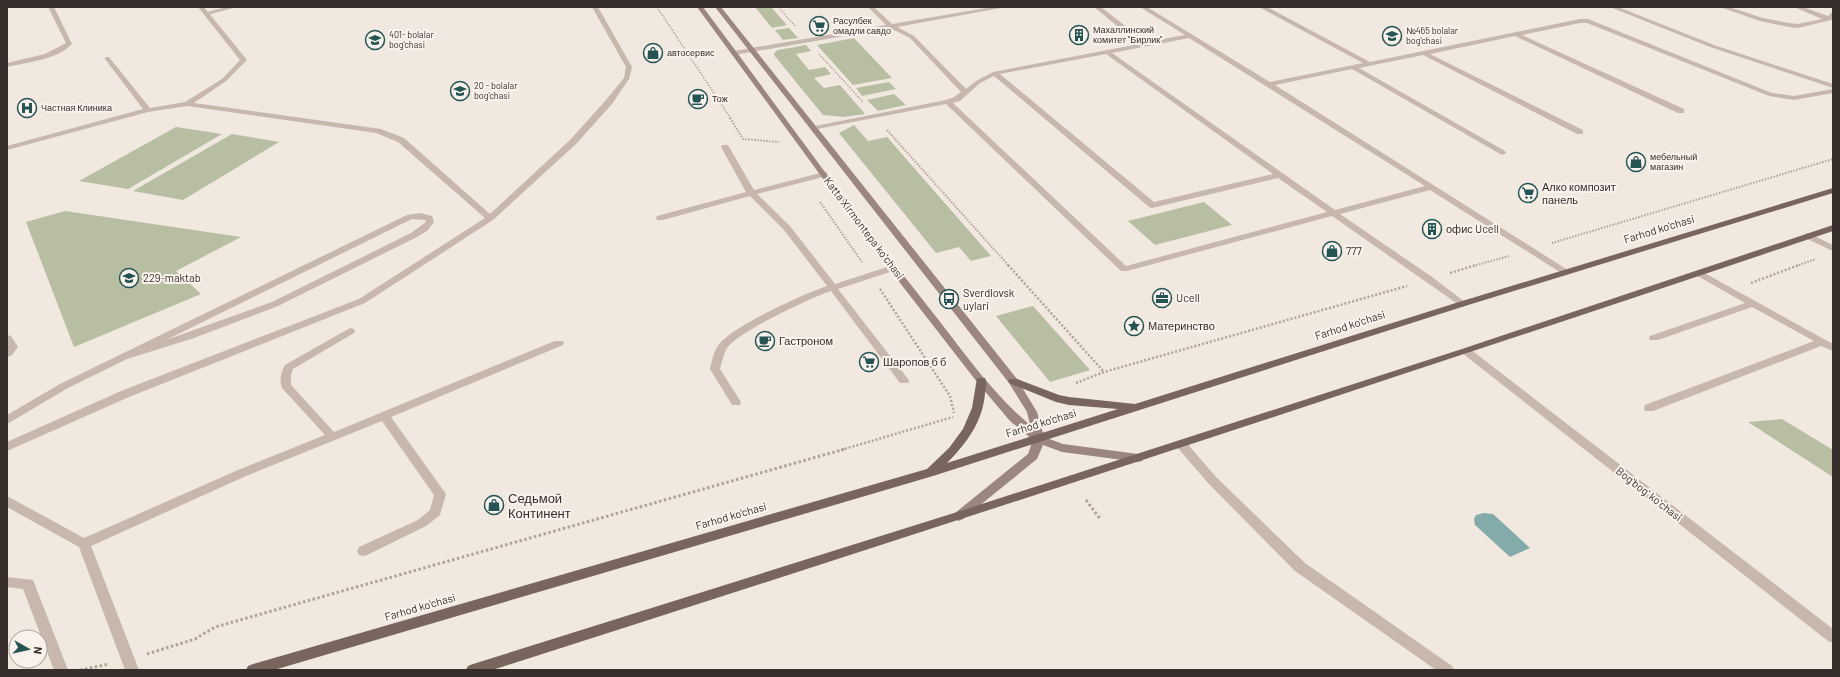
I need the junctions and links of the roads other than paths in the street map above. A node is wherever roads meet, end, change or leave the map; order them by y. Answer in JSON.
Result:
{"nodes":[{"id":1,"x":51,"y":7,"type":"edge"},
{"id":2,"x":201,"y":7,"type":"edge"},
{"id":3,"x":234,"y":7,"type":"edge"},
{"id":4,"x":595,"y":7,"type":"edge"},
{"id":5,"x":700,"y":7,"type":"edge"},
{"id":6,"x":718,"y":7,"type":"edge"},
{"id":7,"x":872,"y":7,"type":"edge"},
{"id":8,"x":1003,"y":7,"type":"edge"},
{"id":9,"x":1097,"y":7,"type":"edge"},
{"id":10,"x":1143,"y":7,"type":"edge"},
{"id":11,"x":1262,"y":7,"type":"edge"},
{"id":12,"x":1613,"y":7,"type":"edge"},
{"id":13,"x":1723,"y":7,"type":"edge"},
{"id":14,"x":1797,"y":7,"type":"edge"},
{"id":15,"x":207,"y":13,"type":"junction"},
{"id":16,"x":1831,"y":16,"type":"edge"},
{"id":17,"x":891,"y":26,"type":"junction"},
{"id":18,"x":1516,"y":34,"type":"junction"},
{"id":19,"x":1190,"y":36,"type":"junction"},
{"id":20,"x":1145,"y":44,"type":"junction"},
{"id":21,"x":752,"y":50,"type":"junction"},
{"id":22,"x":1107,"y":52,"type":"junction"},
{"id":23,"x":734,"y":53,"type":"junction"},
{"id":24,"x":1424,"y":53,"type":"junction"},
{"id":25,"x":107,"y":58,"type":"dead end"},
{"id":26,"x":1369,"y":64,"type":"junction"},
{"id":27,"x":7,"y":65,"type":"edge"},
{"id":28,"x":1354,"y":68,"type":"junction"},
{"id":29,"x":995,"y":73,"type":"junction"},
{"id":30,"x":1269,"y":84,"type":"junction"},
{"id":31,"x":1833,"y":86,"type":"edge"},
{"id":32,"x":1833,"y":91,"type":"edge"},
{"id":33,"x":965,"y":92,"type":"junction"},
{"id":34,"x":948,"y":102,"type":"junction"},
{"id":35,"x":187,"y":104,"type":"junction"},
{"id":36,"x":148,"y":110,"type":"junction"},
{"id":37,"x":1681,"y":111,"type":"dead end"},
{"id":38,"x":815,"y":128,"type":"junction"},
{"id":39,"x":1580,"y":132,"type":"dead end"},
{"id":40,"x":725,"y":147,"type":"dead end"},
{"id":41,"x":7,"y":148,"type":"edge"},
{"id":42,"x":1502,"y":153,"type":"dead end"},
{"id":43,"x":824,"y":174,"type":"junction"},
{"id":44,"x":1279,"y":175,"type":"junction"},
{"id":45,"x":1431,"y":187,"type":"junction"},
{"id":46,"x":1833,"y":190,"type":"edge"},
{"id":47,"x":751,"y":193,"type":"junction"},
{"id":48,"x":1333,"y":213,"type":"junction"},
{"id":49,"x":490,"y":218,"type":"junction"},
{"id":50,"x":660,"y":218,"type":"dead end"},
{"id":51,"x":1833,"y":228,"type":"edge"},
{"id":52,"x":1808,"y":236,"type":"junction"},
{"id":53,"x":1833,"y":248,"type":"edge"},
{"id":54,"x":893,"y":268,"type":"junction"},
{"id":55,"x":1566,"y":272,"type":"junction"},
{"id":56,"x":1698,"y":273,"type":"junction"},
{"id":57,"x":834,"y":287,"type":"junction"},
{"id":58,"x":1753,"y":303,"type":"junction"},
{"id":59,"x":1462,"y":304,"type":"junction"},
{"id":60,"x":350,"y":331,"type":"dead end"},
{"id":61,"x":7,"y":338,"type":"edge"},
{"id":62,"x":1654,"y":338,"type":"dead end"},
{"id":63,"x":1822,"y":342,"type":"junction"},
{"id":64,"x":559,"y":343,"type":"dead end"},
{"id":65,"x":1833,"y":348,"type":"edge"},
{"id":66,"x":1466,"y":351,"type":"junction"},
{"id":67,"x":7,"y":354,"type":"edge"},
{"id":68,"x":117,"y":359,"type":"junction"},
{"id":69,"x":981,"y":380,"type":"junction"},
{"id":70,"x":904,"y":381,"type":"dead end"},
{"id":71,"x":1013,"y":381,"type":"junction"},
{"id":72,"x":736,"y":402,"type":"dead end"},
{"id":73,"x":1138,"y":408,"type":"junction"},
{"id":74,"x":1649,"y":408,"type":"dead end"},
{"id":75,"x":384,"y":416,"type":"junction"},
{"id":76,"x":7,"y":420,"type":"edge"},
{"id":77,"x":332,"y":437,"type":"junction"},
{"id":78,"x":1039,"y":439,"type":"junction"},
{"id":79,"x":1180,"y":444,"type":"junction"},
{"id":80,"x":7,"y":446,"type":"edge"},
{"id":81,"x":1138,"y":458,"type":"junction"},
{"id":82,"x":929,"y":473,"type":"junction"},
{"id":83,"x":7,"y":501,"type":"edge"},
{"id":84,"x":958,"y":517,"type":"junction"},
{"id":85,"x":84,"y":544,"type":"junction"},
{"id":86,"x":363,"y":551,"type":"dead end"},
{"id":87,"x":7,"y":582,"type":"edge"},
{"id":88,"x":1833,"y":637,"type":"edge"},
{"id":89,"x":130,"y":665,"type":"edge"},
{"id":90,"x":61,"y":670,"type":"edge"},
{"id":91,"x":253,"y":670,"type":"edge"},
{"id":92,"x":472,"y":670,"type":"edge"},
{"id":93,"x":1447,"y":670,"type":"edge"}],
"edges":[{"from":1,"to":27,"type":"street"},
{"from":2,"to":15,"type":"street"},
{"from":3,"to":15,"type":"street"},
{"from":4,"to":49,"type":"street"},
{"from":5,"to":23,"type":"main road","name":"Katta Xirmontepa koʻchasi"},
{"from":6,"to":21,"type":"main road","name":"Katta Xirmontepa koʻchasi"},
{"from":7,"to":17,"type":"street"},
{"from":8,"to":17,"type":"street"},
{"from":9,"to":20,"type":"street"},
{"from":10,"to":19,"type":"street"},
{"from":11,"to":26,"type":"street"},
{"from":12,"to":31,"type":"street"},
{"from":13,"to":16,"type":"street"},
{"from":14,"to":16,"type":"street"},
{"from":15,"to":35,"type":"street"},
{"from":17,"to":21,"type":"street"},
{"from":17,"to":33,"type":"street"},
{"from":18,"to":24,"type":"street"},
{"from":18,"to":32,"type":"street"},
{"from":18,"to":37,"type":"street"},
{"from":19,"to":20,"type":"street"},
{"from":19,"to":30,"type":"street"},
{"from":20,"to":22,"type":"street"},
{"from":21,"to":23,"type":"street"},
{"from":21,"to":38,"type":"main road","name":"Katta Xirmontepa koʻchasi"},
{"from":22,"to":29,"type":"street"},
{"from":22,"to":44,"type":"street"},
{"from":23,"to":43,"type":"main road","name":"Katta Xirmontepa koʻchasi"},
{"from":24,"to":26,"type":"street"},
{"from":24,"to":39,"type":"street"},
{"from":25,"to":36,"type":"street"},
{"from":26,"to":28,"type":"street"},
{"from":28,"to":30,"type":"street"},
{"from":28,"to":42,"type":"street"},
{"from":29,"to":33,"type":"street"},
{"from":29,"to":44,"type":"street"},
{"from":30,"to":45,"type":"street"},
{"from":33,"to":34,"type":"street"},
{"from":34,"to":38,"type":"street"},
{"from":34,"to":48,"type":"street"},
{"from":35,"to":36,"type":"street"},
{"from":35,"to":49,"type":"street"},
{"from":36,"to":41,"type":"street"},
{"from":38,"to":71,"type":"main road","name":"Katta Xirmontepa koʻchasi"},
{"from":40,"to":47,"type":"street"},
{"from":43,"to":47,"type":"street"},
{"from":43,"to":54,"type":"main road","name":"Katta Xirmontepa koʻchasi"},
{"from":44,"to":48,"type":"street"},
{"from":45,"to":48,"type":"street"},
{"from":45,"to":55,"type":"street"},
{"from":46,"to":55,"type":"main road","name":"Farhod ko'chasi"},
{"from":47,"to":50,"type":"street"},
{"from":47,"to":57,"type":"street"},
{"from":48,"to":59,"type":"street"},
{"from":49,"to":80,"type":"street"},
{"from":51,"to":52,"type":"main road"},
{"from":52,"to":53,"type":"street"},
{"from":52,"to":56,"type":"main road"},
{"from":54,"to":57,"type":"street"},
{"from":54,"to":69,"type":"main road","name":"Katta Xirmontepa koʻchasi"},
{"from":55,"to":59,"type":"main road","name":"Farhod ko'chasi"},
{"from":56,"to":58,"type":"street"},
{"from":56,"to":66,"type":"main road"},
{"from":57,"to":70,"type":"street"},
{"from":57,"to":72,"type":"street"},
{"from":58,"to":62,"type":"street"},
{"from":58,"to":63,"type":"street"},
{"from":59,"to":73,"type":"main road","name":"Farhod ko'chasi"},
{"from":60,"to":77,"type":"street"},
{"from":61,"to":67,"type":"street"},
{"from":63,"to":65,"type":"street"},
{"from":63,"to":74,"type":"street"},
{"from":64,"to":75,"type":"street"},
{"from":66,"to":79,"type":"main road"},
{"from":66,"to":88,"type":"street","name":"Bogʻbogʻ koʻchasi"},
{"from":68,"to":68,"type":"street"},
{"from":68,"to":76,"type":"street"},
{"from":69,"to":78,"type":"main road","name":"Katta Xirmontepa koʻchasi"},
{"from":69,"to":82,"type":"main road"},
{"from":71,"to":73,"type":"main road"},
{"from":71,"to":78,"type":"main road","name":"Katta Xirmontepa koʻchasi"},
{"from":73,"to":78,"type":"main road","name":"Farhod ko'chasi"},
{"from":75,"to":77,"type":"street"},
{"from":75,"to":86,"type":"street"},
{"from":77,"to":85,"type":"street"},
{"from":78,"to":81,"type":"main road","name":"Katta Xirmontepa koʻchasi"},
{"from":78,"to":82,"type":"main road","name":"Farhod ko'chasi"},
{"from":78,"to":84,"type":"main road"},
{"from":79,"to":81,"type":"main road"},
{"from":79,"to":93,"type":"street"},
{"from":81,"to":84,"type":"main road"},
{"from":82,"to":91,"type":"main road","name":"Farhod ko'chasi"},
{"from":83,"to":85,"type":"street"},
{"from":84,"to":92,"type":"main road"},
{"from":85,"to":89,"type":"street"},
{"from":87,"to":90,"type":"street"}]}
